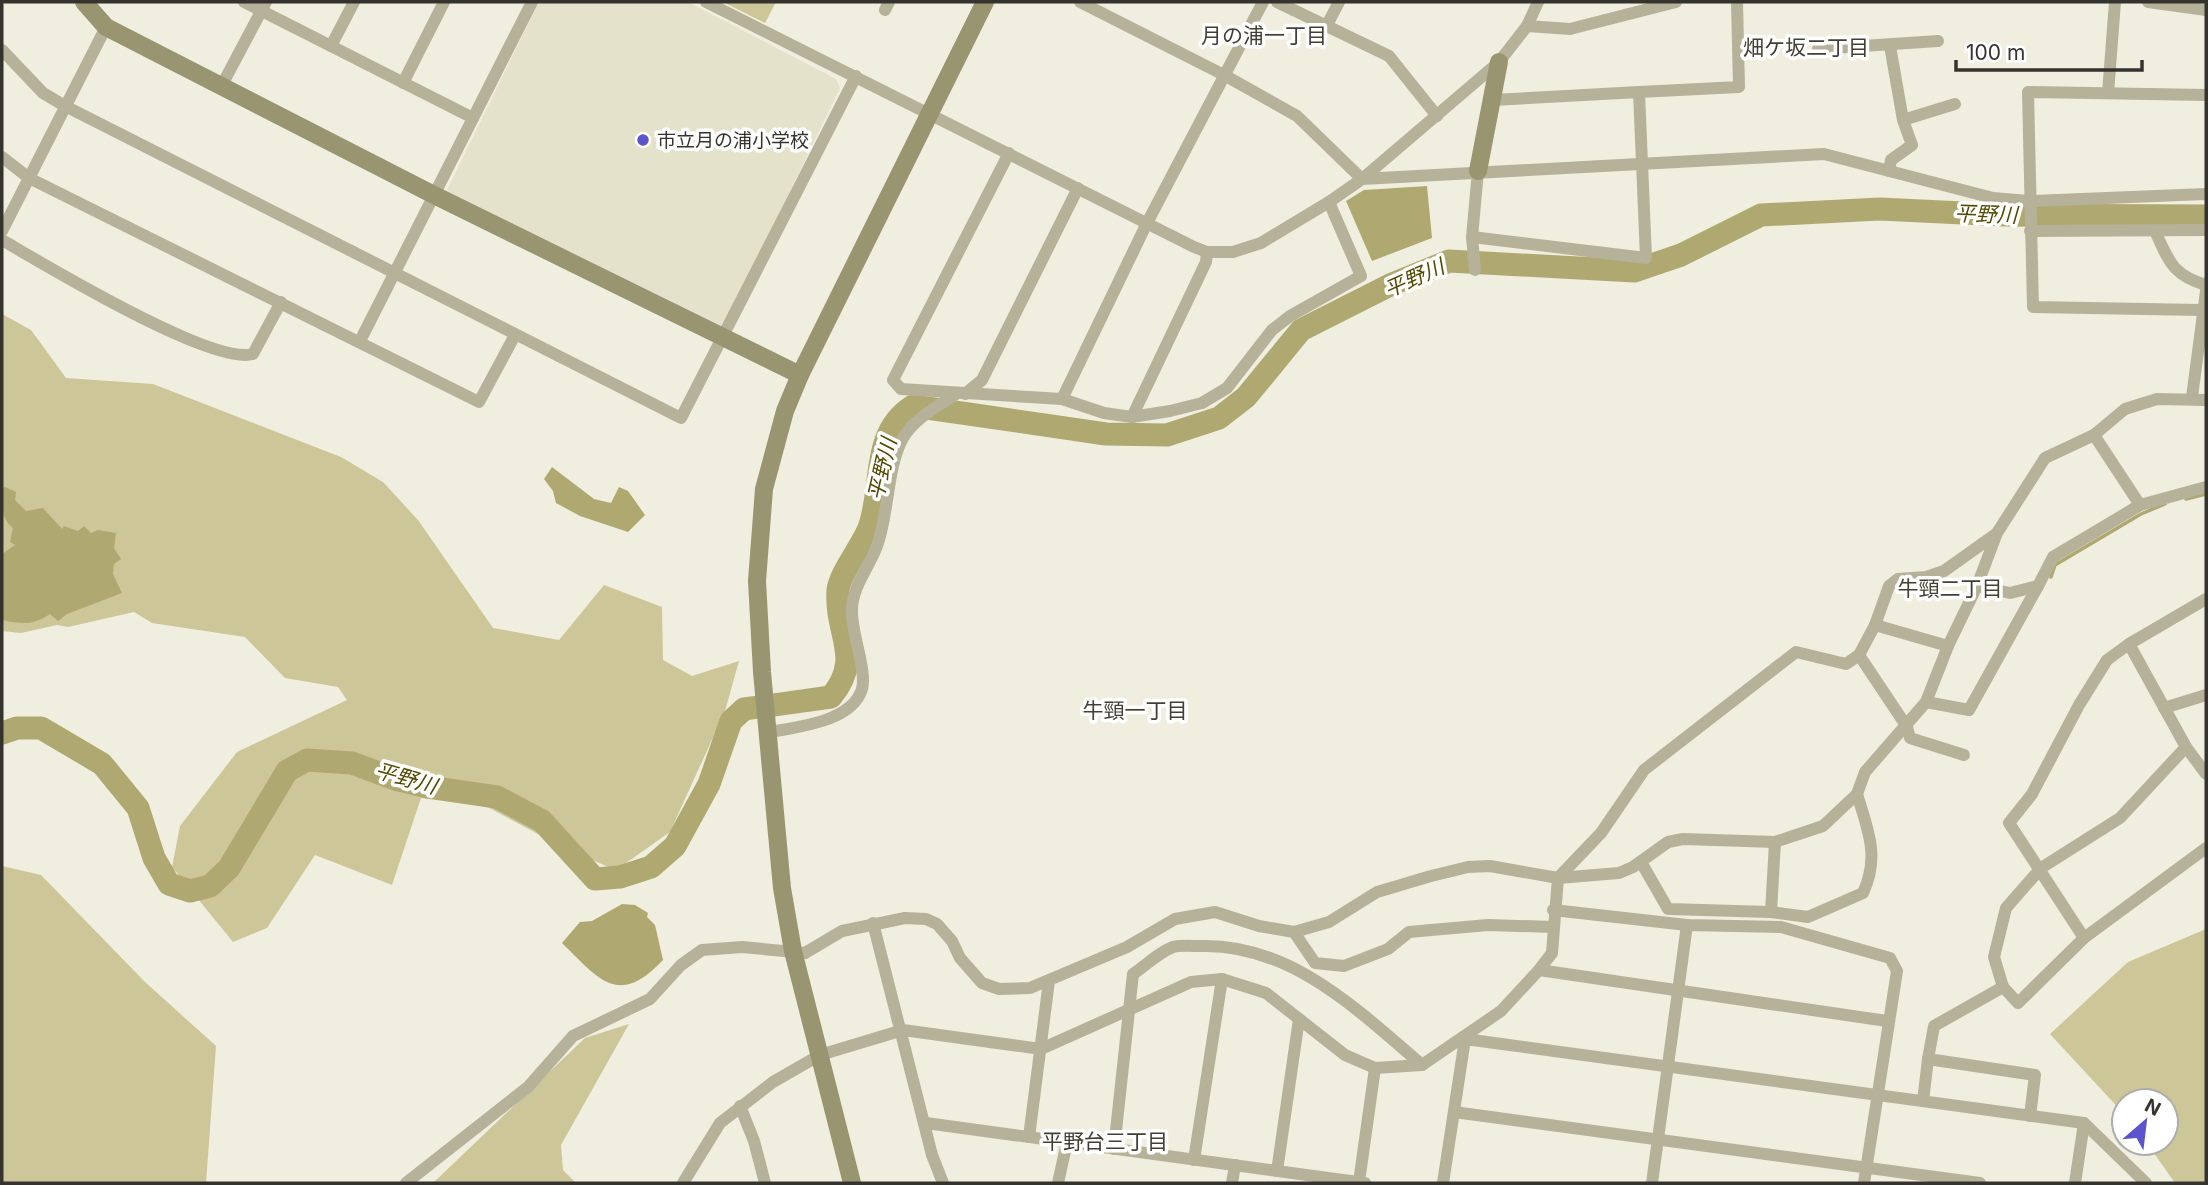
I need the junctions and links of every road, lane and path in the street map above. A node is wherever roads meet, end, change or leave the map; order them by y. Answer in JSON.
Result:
{"nodes":[{"id":1,"x":84,"y":2,"type":"edge"},
{"id":2,"x":244,"y":2,"type":"edge"},
{"id":3,"x":354,"y":2,"type":"edge"},
{"id":4,"x":444,"y":2,"type":"edge"},
{"id":5,"x":532,"y":2,"type":"edge"},
{"id":6,"x":706,"y":2,"type":"edge"},
{"id":7,"x":985,"y":2,"type":"edge"},
{"id":8,"x":1263,"y":2,"type":"edge"},
{"id":9,"x":1277,"y":2,"type":"edge"},
{"id":10,"x":1339,"y":2,"type":"edge"},
{"id":11,"x":1538,"y":2,"type":"edge"},
{"id":12,"x":1676,"y":2,"type":"edge"},
{"id":13,"x":1737,"y":2,"type":"edge"},
{"id":14,"x":2115,"y":2,"type":"edge"},
{"id":15,"x":2148,"y":2,"type":"edge"},
{"id":16,"x":1084,"y":3,"type":"edge"},
{"id":17,"x":263,"y":6,"type":"edge"},
{"id":18,"x":2206,"y":10,"type":"edge"},
{"id":19,"x":1327,"y":25,"type":"junction"},
{"id":20,"x":1527,"y":26,"type":"junction"},
{"id":21,"x":106,"y":27,"type":"junction"},
{"id":22,"x":1938,"y":41,"type":"dead end"},
{"id":23,"x":1890,"y":46,"type":"junction"},
{"id":24,"x":331,"y":47,"type":"junction"},
{"id":25,"x":1818,"y":49,"type":"dead end"},
{"id":26,"x":2,"y":50,"type":"edge"},
{"id":27,"x":1499,"y":62,"type":"junction"},
{"id":28,"x":1224,"y":75,"type":"junction"},
{"id":29,"x":856,"y":76,"type":"junction"},
{"id":30,"x":403,"y":83,"type":"junction"},
{"id":31,"x":222,"y":86,"type":"junction"},
{"id":32,"x":1639,"y":92,"type":"junction"},
{"id":33,"x":2108,"y":93,"type":"junction"},
{"id":34,"x":2206,"y":95,"type":"edge"},
{"id":35,"x":1493,"y":100,"type":"junction"},
{"id":36,"x":1955,"y":104,"type":"dead end"},
{"id":37,"x":65,"y":106,"type":"junction"},
{"id":38,"x":930,"y":113,"type":"junction"},
{"id":39,"x":1437,"y":116,"type":"junction"},
{"id":40,"x":473,"y":118,"type":"junction"},
{"id":41,"x":1903,"y":120,"type":"junction"},
{"id":42,"x":1009,"y":153,"type":"junction"},
{"id":43,"x":2,"y":157,"type":"edge"},
{"id":44,"x":1641,"y":163,"type":"junction"},
{"id":45,"x":1478,"y":171,"type":"junction"},
{"id":46,"x":1889,"y":171,"type":"junction"},
{"id":47,"x":29,"y":178,"type":"junction"},
{"id":48,"x":1362,"y":179,"type":"junction"},
{"id":49,"x":1079,"y":188,"type":"junction"},
{"id":50,"x":2206,"y":194,"type":"edge"},
{"id":51,"x":434,"y":195,"type":"junction"},
{"id":52,"x":2029,"y":201,"type":"junction"},
{"id":53,"x":1329,"y":202,"type":"junction"},
{"id":54,"x":1147,"y":223,"type":"junction"},
{"id":55,"x":2206,"y":230,"type":"edge"},
{"id":56,"x":2,"y":231,"type":"edge"},
{"id":57,"x":2030,"y":231,"type":"junction"},
{"id":58,"x":2155,"y":231,"type":"junction"},
{"id":59,"x":1472,"y":237,"type":"junction"},
{"id":60,"x":2,"y":240,"type":"edge"},
{"id":61,"x":1207,"y":251,"type":"junction"},
{"id":62,"x":1475,"y":270,"type":"dead end"},
{"id":63,"x":394,"y":273,"type":"junction"},
{"id":64,"x":2206,"y":285,"type":"edge"},
{"id":65,"x":2206,"y":291,"type":"edge"},
{"id":66,"x":281,"y":302,"type":"junction"},
{"id":67,"x":2201,"y":310,"type":"junction"},
{"id":68,"x":515,"y":335,"type":"junction"},
{"id":69,"x":723,"y":338,"type":"junction"},
{"id":70,"x":360,"y":341,"type":"junction"},
{"id":71,"x":800,"y":375,"type":"junction"},
{"id":72,"x":960,"y":394,"type":"junction"},
{"id":73,"x":2192,"y":397,"type":"junction"},
{"id":74,"x":1062,"y":399,"type":"junction"},
{"id":75,"x":2206,"y":400,"type":"edge"},
{"id":76,"x":1132,"y":417,"type":"junction"},
{"id":77,"x":2094,"y":435,"type":"junction"},
{"id":78,"x":2206,"y":487,"type":"edge"},
{"id":79,"x":2140,"y":505,"type":"junction"},
{"id":80,"x":1997,"y":533,"type":"junction"},
{"id":81,"x":1977,"y":586,"type":"junction"},
{"id":82,"x":2038,"y":586,"type":"junction"},
{"id":83,"x":2206,"y":599,"type":"edge"},
{"id":84,"x":1875,"y":625,"type":"junction"},
{"id":85,"x":2129,"y":644,"type":"junction"},
{"id":86,"x":1948,"y":646,"type":"junction"},
{"id":87,"x":1859,"y":655,"type":"junction"},
{"id":88,"x":2206,"y":695,"type":"edge"},
{"id":89,"x":1926,"y":702,"type":"junction"},
{"id":90,"x":2164,"y":708,"type":"junction"},
{"id":91,"x":1907,"y":727,"type":"junction"},
{"id":92,"x":770,"y":732,"type":"junction"},
{"id":93,"x":2186,"y":747,"type":"junction"},
{"id":94,"x":1964,"y":755,"type":"dead end"},
{"id":95,"x":2206,"y":774,"type":"edge"},
{"id":96,"x":1857,"y":794,"type":"junction"},
{"id":97,"x":1775,"y":842,"type":"junction"},
{"id":98,"x":2206,"y":848,"type":"edge"},
{"id":99,"x":1641,"y":862,"type":"junction"},
{"id":100,"x":2041,"y":868,"type":"junction"},
{"id":101,"x":1558,"y":878,"type":"junction"},
{"id":102,"x":1553,"y":910,"type":"junction"},
{"id":103,"x":1771,"y":912,"type":"junction"},
{"id":104,"x":873,"y":923,"type":"junction"},
{"id":105,"x":1687,"y":925,"type":"junction"},
{"id":106,"x":1553,"y":927,"type":"junction"},
{"id":107,"x":1294,"y":932,"type":"junction"},
{"id":108,"x":2084,"y":938,"type":"junction"},
{"id":109,"x":793,"y":951,"type":"junction"},
{"id":110,"x":1539,"y":970,"type":"junction"},
{"id":111,"x":1222,"y":979,"type":"junction"},
{"id":112,"x":1049,"y":981,"type":"junction"},
{"id":113,"x":2003,"y":987,"type":"junction"},
{"id":114,"x":1678,"y":990,"type":"junction"},
{"id":115,"x":1130,"y":1011,"type":"junction"},
{"id":116,"x":1299,"y":1019,"type":"junction"},
{"id":117,"x":1887,"y":1021,"type":"junction"},
{"id":118,"x":903,"y":1030,"type":"junction"},
{"id":119,"x":1465,"y":1039,"type":"junction"},
{"id":120,"x":1041,"y":1049,"type":"junction"},
{"id":121,"x":820,"y":1055,"type":"junction"},
{"id":122,"x":1928,"y":1059,"type":"junction"},
{"id":123,"x":1422,"y":1065,"type":"junction"},
{"id":124,"x":1668,"y":1067,"type":"junction"},
{"id":125,"x":1375,"y":1068,"type":"junction"},
{"id":126,"x":1877,"y":1095,"type":"junction"},
{"id":127,"x":1923,"y":1101,"type":"junction"},
{"id":128,"x":740,"y":1106,"type":"junction"},
{"id":129,"x":1454,"y":1112,"type":"junction"},
{"id":130,"x":2030,"y":1116,"type":"junction"},
{"id":131,"x":926,"y":1123,"type":"junction"},
{"id":132,"x":2084,"y":1124,"type":"junction"},
{"id":133,"x":1029,"y":1138,"type":"junction"},
{"id":134,"x":1658,"y":1140,"type":"junction"},
{"id":135,"x":1067,"y":1142,"type":"junction"},
{"id":136,"x":1114,"y":1149,"type":"junction"},
{"id":137,"x":1194,"y":1160,"type":"junction"},
{"id":138,"x":1234,"y":1165,"type":"junction"},
{"id":139,"x":1866,"y":1168,"type":"junction"},
{"id":140,"x":1277,"y":1171,"type":"junction"},
{"id":141,"x":1311,"y":1180,"type":"edge"},
{"id":142,"x":1359,"y":1182,"type":"edge"},
{"id":143,"x":406,"y":1183,"type":"edge"},
{"id":144,"x":683,"y":1183,"type":"edge"},
{"id":145,"x":765,"y":1183,"type":"edge"},
{"id":146,"x":852,"y":1183,"type":"edge"},
{"id":147,"x":943,"y":1183,"type":"edge"},
{"id":148,"x":1058,"y":1183,"type":"edge"},
{"id":149,"x":1232,"y":1183,"type":"edge"},
{"id":150,"x":1365,"y":1183,"type":"edge"},
{"id":151,"x":1443,"y":1183,"type":"edge"},
{"id":152,"x":1652,"y":1183,"type":"edge"},
{"id":153,"x":1864,"y":1183,"type":"edge"},
{"id":154,"x":1980,"y":1183,"type":"edge"},
{"id":155,"x":2075,"y":1183,"type":"edge"},
{"id":156,"x":2146,"y":1183,"type":"edge"}],
"edges":[{"from":1,"to":21,"type":"street"},
{"from":2,"to":17,"type":"street"},
{"from":3,"to":24,"type":"street"},
{"from":4,"to":30,"type":"street"},
{"from":5,"to":40,"type":"street"},
{"from":6,"to":29,"type":"street"},
{"from":7,"to":38,"type":"street"},
{"from":8,"to":28,"type":"street"},
{"from":9,"to":19,"type":"street"},
{"from":10,"to":19,"type":"street"},
{"from":11,"to":20,"type":"street"},
{"from":12,"to":20,"type":"street"},
{"from":13,"to":32,"type":"street"},
{"from":14,"to":33,"type":"street"},
{"from":15,"to":18,"type":"street"},
{"from":16,"to":28,"type":"street"},
{"from":17,"to":24,"type":"street"},
{"from":17,"to":31,"type":"street"},
{"from":19,"to":39,"type":"street"},
{"from":20,"to":27,"type":"street"},
{"from":21,"to":31,"type":"street"},
{"from":21,"to":37,"type":"street"},
{"from":22,"to":23,"type":"street"},
{"from":23,"to":25,"type":"street"},
{"from":23,"to":41,"type":"street"},
{"from":24,"to":30,"type":"street"},
{"from":26,"to":37,"type":"street"},
{"from":27,"to":35,"type":"street"},
{"from":27,"to":39,"type":"street"},
{"from":28,"to":48,"type":"street"},
{"from":28,"to":54,"type":"street"},
{"from":29,"to":38,"type":"street"},
{"from":29,"to":69,"type":"street"},
{"from":30,"to":40,"type":"street"},
{"from":31,"to":51,"type":"street"},
{"from":32,"to":35,"type":"street"},
{"from":32,"to":44,"type":"street"},
{"from":33,"to":34,"type":"street"},
{"from":33,"to":52,"type":"street"},
{"from":35,"to":45,"type":"street"},
{"from":36,"to":41,"type":"street"},
{"from":37,"to":47,"type":"street"},
{"from":37,"to":63,"type":"street"},
{"from":38,"to":42,"type":"street"},
{"from":38,"to":71,"type":"street"},
{"from":39,"to":48,"type":"street"},
{"from":40,"to":51,"type":"street"},
{"from":41,"to":46,"type":"street"},
{"from":42,"to":49,"type":"street"},
{"from":42,"to":72,"type":"street"},
{"from":43,"to":47,"type":"street"},
{"from":44,"to":45,"type":"street"},
{"from":44,"to":46,"type":"street"},
{"from":44,"to":59,"type":"street"},
{"from":45,"to":48,"type":"street"},
{"from":45,"to":59,"type":"street"},
{"from":46,"to":52,"type":"street"},
{"from":47,"to":56,"type":"street"},
{"from":47,"to":66,"type":"street"},
{"from":48,"to":53,"type":"street"},
{"from":49,"to":54,"type":"street"},
{"from":49,"to":72,"type":"street"},
{"from":50,"to":52,"type":"street"},
{"from":51,"to":63,"type":"street"},
{"from":51,"to":69,"type":"street"},
{"from":52,"to":57,"type":"street"},
{"from":53,"to":61,"type":"street"},
{"from":53,"to":76,"type":"street"},
{"from":54,"to":61,"type":"street"},
{"from":54,"to":74,"type":"street"},
{"from":55,"to":58,"type":"street"},
{"from":57,"to":58,"type":"street"},
{"from":57,"to":67,"type":"street"},
{"from":58,"to":64,"type":"street"},
{"from":59,"to":62,"type":"street"},
{"from":60,"to":66,"type":"street"},
{"from":61,"to":76,"type":"street"},
{"from":63,"to":68,"type":"street"},
{"from":63,"to":70,"type":"street"},
{"from":65,"to":67,"type":"street"},
{"from":66,"to":70,"type":"street"},
{"from":67,"to":73,"type":"street"},
{"from":68,"to":69,"type":"street"},
{"from":68,"to":70,"type":"street"},
{"from":69,"to":71,"type":"street"},
{"from":71,"to":92,"type":"street"},
{"from":72,"to":74,"type":"street"},
{"from":72,"to":92,"type":"street"},
{"from":73,"to":75,"type":"street"},
{"from":73,"to":77,"type":"street"},
{"from":74,"to":76,"type":"street"},
{"from":77,"to":79,"type":"street"},
{"from":77,"to":80,"type":"street"},
{"from":78,"to":79,"type":"street"},
{"from":79,"to":82,"type":"street"},
{"from":80,"to":81,"type":"street"},
{"from":80,"to":84,"type":"street"},
{"from":81,"to":82,"type":"street"},
{"from":81,"to":86,"type":"street"},
{"from":82,"to":89,"type":"street"},
{"from":83,"to":85,"type":"street"},
{"from":84,"to":86,"type":"street"},
{"from":84,"to":87,"type":"street"},
{"from":85,"to":90,"type":"street"},
{"from":85,"to":100,"type":"street"},
{"from":86,"to":89,"type":"street"},
{"from":87,"to":91,"type":"street"},
{"from":87,"to":101,"type":"street"},
{"from":88,"to":90,"type":"street"},
{"from":89,"to":91,"type":"street"},
{"from":90,"to":93,"type":"street"},
{"from":91,"to":94,"type":"street"},
{"from":91,"to":96,"type":"street"},
{"from":92,"to":109,"type":"street"},
{"from":93,"to":95,"type":"street"},
{"from":93,"to":100,"type":"street"},
{"from":96,"to":97,"type":"street"},
{"from":96,"to":103,"type":"street"},
{"from":97,"to":99,"type":"street"},
{"from":97,"to":103,"type":"street"},
{"from":98,"to":108,"type":"street"},
{"from":99,"to":101,"type":"street"},
{"from":99,"to":103,"type":"street"},
{"from":100,"to":108,"type":"street"},
{"from":100,"to":113,"type":"street"},
{"from":101,"to":102,"type":"street"},
{"from":101,"to":107,"type":"street"},
{"from":102,"to":105,"type":"street"},
{"from":102,"to":106,"type":"street"},
{"from":104,"to":109,"type":"street"},
{"from":104,"to":112,"type":"street"},
{"from":104,"to":118,"type":"street"},
{"from":105,"to":114,"type":"street"},
{"from":105,"to":117,"type":"street"},
{"from":106,"to":107,"type":"street"},
{"from":106,"to":110,"type":"street"},
{"from":107,"to":112,"type":"street"},
{"from":108,"to":113,"type":"street"},
{"from":109,"to":121,"type":"street"},
{"from":109,"to":143,"type":"street"},
{"from":110,"to":114,"type":"street"},
{"from":110,"to":119,"type":"street"},
{"from":111,"to":115,"type":"street"},
{"from":111,"to":116,"type":"street"},
{"from":111,"to":137,"type":"street"},
{"from":112,"to":120,"type":"street"},
{"from":113,"to":122,"type":"street"},
{"from":114,"to":117,"type":"street"},
{"from":114,"to":124,"type":"street"},
{"from":115,"to":120,"type":"street"},
{"from":115,"to":123,"type":"street"},
{"from":115,"to":136,"type":"street"},
{"from":116,"to":125,"type":"street"},
{"from":116,"to":140,"type":"street"},
{"from":117,"to":126,"type":"street"},
{"from":118,"to":120,"type":"street"},
{"from":118,"to":121,"type":"street"},
{"from":118,"to":131,"type":"street"},
{"from":119,"to":123,"type":"street"},
{"from":119,"to":124,"type":"street"},
{"from":119,"to":129,"type":"street"},
{"from":120,"to":133,"type":"street"},
{"from":121,"to":128,"type":"street"},
{"from":121,"to":146,"type":"street"},
{"from":122,"to":127,"type":"street"},
{"from":122,"to":130,"type":"street"},
{"from":123,"to":125,"type":"street"},
{"from":124,"to":126,"type":"street"},
{"from":124,"to":134,"type":"street"},
{"from":125,"to":142,"type":"street"},
{"from":126,"to":127,"type":"street"},
{"from":126,"to":139,"type":"street"},
{"from":127,"to":130,"type":"street"},
{"from":128,"to":144,"type":"street"},
{"from":128,"to":145,"type":"street"},
{"from":129,"to":134,"type":"street"},
{"from":129,"to":151,"type":"street"},
{"from":130,"to":132,"type":"street"},
{"from":131,"to":133,"type":"street"},
{"from":131,"to":147,"type":"street"},
{"from":132,"to":155,"type":"street"},
{"from":132,"to":156,"type":"street"},
{"from":133,"to":135,"type":"street"},
{"from":134,"to":139,"type":"street"},
{"from":134,"to":152,"type":"street"},
{"from":135,"to":136,"type":"street"},
{"from":135,"to":148,"type":"street"},
{"from":136,"to":137,"type":"street"},
{"from":137,"to":138,"type":"street"},
{"from":138,"to":140,"type":"street"},
{"from":138,"to":149,"type":"street"},
{"from":139,"to":153,"type":"street"},
{"from":139,"to":154,"type":"street"},
{"from":140,"to":141,"type":"street"},
{"from":141,"to":142,"type":"street"},
{"from":142,"to":150,"type":"street"}]}
